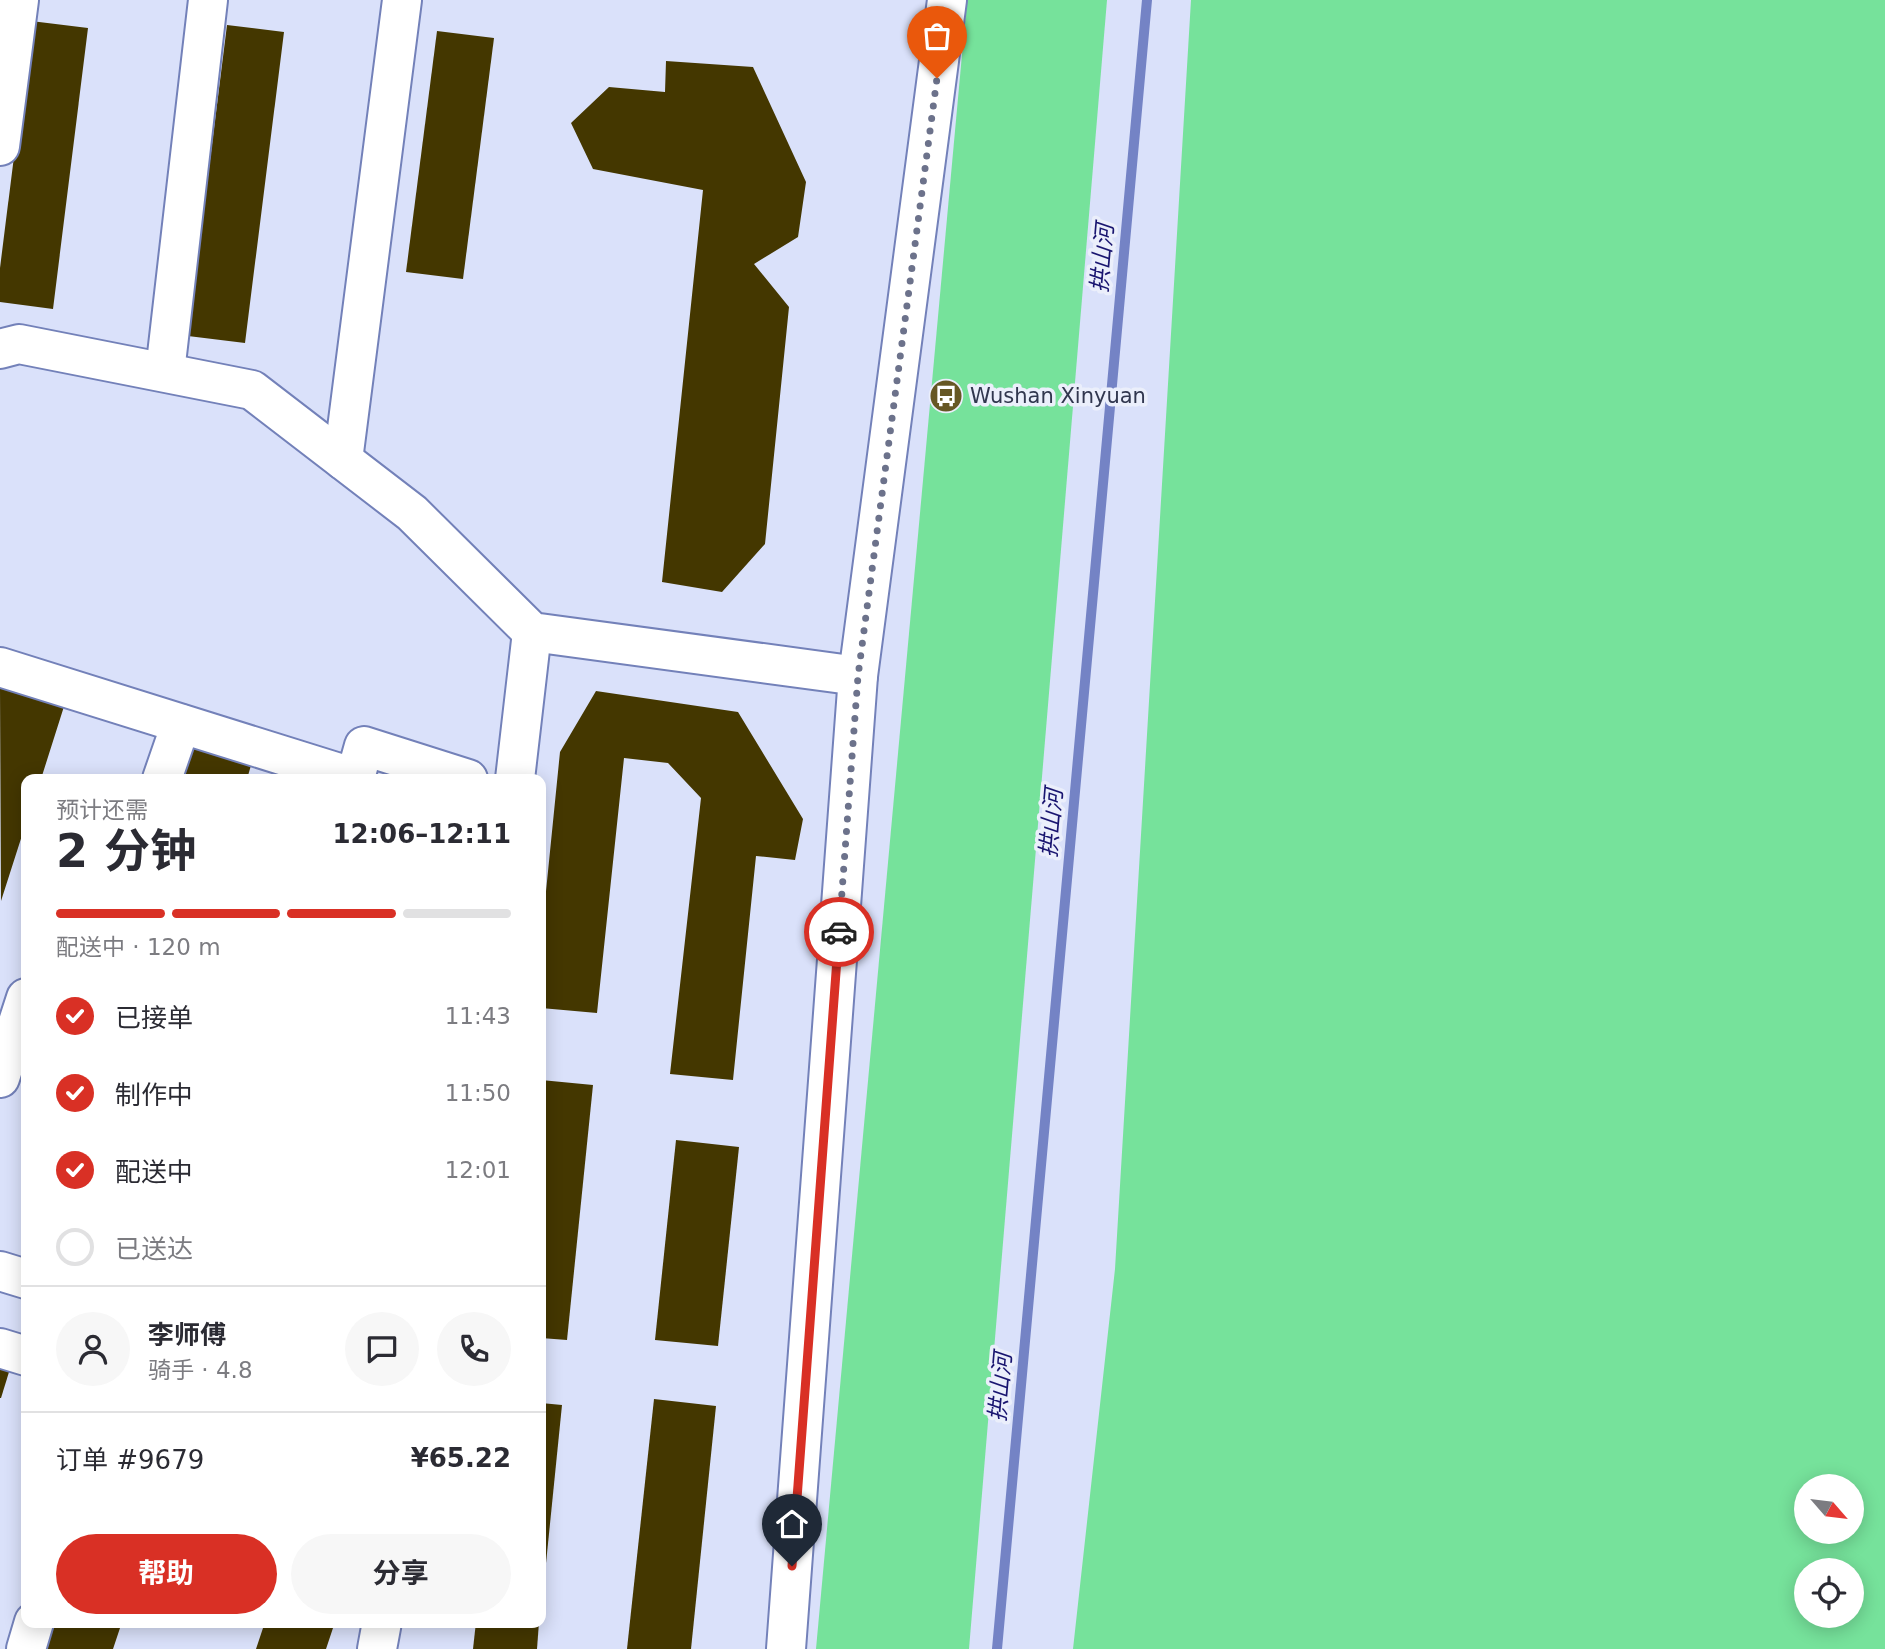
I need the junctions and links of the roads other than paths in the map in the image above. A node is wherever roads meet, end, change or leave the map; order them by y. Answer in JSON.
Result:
{"nodes":[{"id":1,"x":19,"y":0,"type":"edge"},
{"id":2,"x":208,"y":0,"type":"edge"},
{"id":3,"x":402,"y":0,"type":"edge"},
{"id":4,"x":947,"y":0,"type":"edge"},
{"id":5,"x":0,"y":146,"type":"edge"},
{"id":6,"x":0,"y":349,"type":"edge"},
{"id":7,"x":165,"y":372,"type":"junction"},
{"id":8,"x":343,"y":460,"type":"junction"},
{"id":9,"x":532,"y":632,"type":"junction"},
{"id":10,"x":0,"y":667,"type":"edge"},
{"id":11,"x":858,"y":676,"type":"junction"},
{"id":12,"x":181,"y":724,"type":"junction"},
{"id":13,"x":164,"y":774,"type":"edge"},
{"id":14,"x":339,"y":774,"type":"edge"},
{"id":15,"x":356,"y":774,"type":"edge"},
{"id":16,"x":452,"y":774,"type":"edge"},
{"id":17,"x":516,"y":774,"type":"edge"},
{"id":18,"x":0,"y":990,"type":"edge"},
{"id":19,"x":21,"y":997,"type":"edge"},
{"id":20,"x":21,"y":1014,"type":"edge"},
{"id":21,"x":0,"y":1078,"type":"edge"},
{"id":22,"x":0,"y":1271,"type":"edge"},
{"id":23,"x":21,"y":1277,"type":"edge"},
{"id":24,"x":0,"y":1348,"type":"edge"},
{"id":25,"x":21,"y":1354,"type":"edge"},
{"id":26,"x":32,"y":1628,"type":"edge"},
{"id":27,"x":381,"y":1628,"type":"edge"},
{"id":28,"x":26,"y":1649,"type":"edge"},
{"id":29,"x":377,"y":1649,"type":"edge"},
{"id":30,"x":786,"y":1649,"type":"edge"}],
"edges":[{"from":1,"to":5,"type":"street"},
{"from":2,"to":7,"type":"street"},
{"from":3,"to":8,"type":"street"},
{"from":4,"to":11,"type":"street"},
{"from":6,"to":7,"type":"street"},
{"from":7,"to":8,"type":"street"},
{"from":8,"to":9,"type":"street"},
{"from":9,"to":11,"type":"street"},
{"from":9,"to":17,"type":"street"},
{"from":10,"to":12,"type":"street"},
{"from":11,"to":30,"type":"street"},
{"from":12,"to":13,"type":"street"},
{"from":12,"to":14,"type":"street"},
{"from":15,"to":16,"type":"street"},
{"from":18,"to":19,"type":"street"},
{"from":20,"to":21,"type":"street"},
{"from":22,"to":23,"type":"street"},
{"from":24,"to":25,"type":"street"},
{"from":26,"to":28,"type":"street"},
{"from":27,"to":29,"type":"street"}]}
